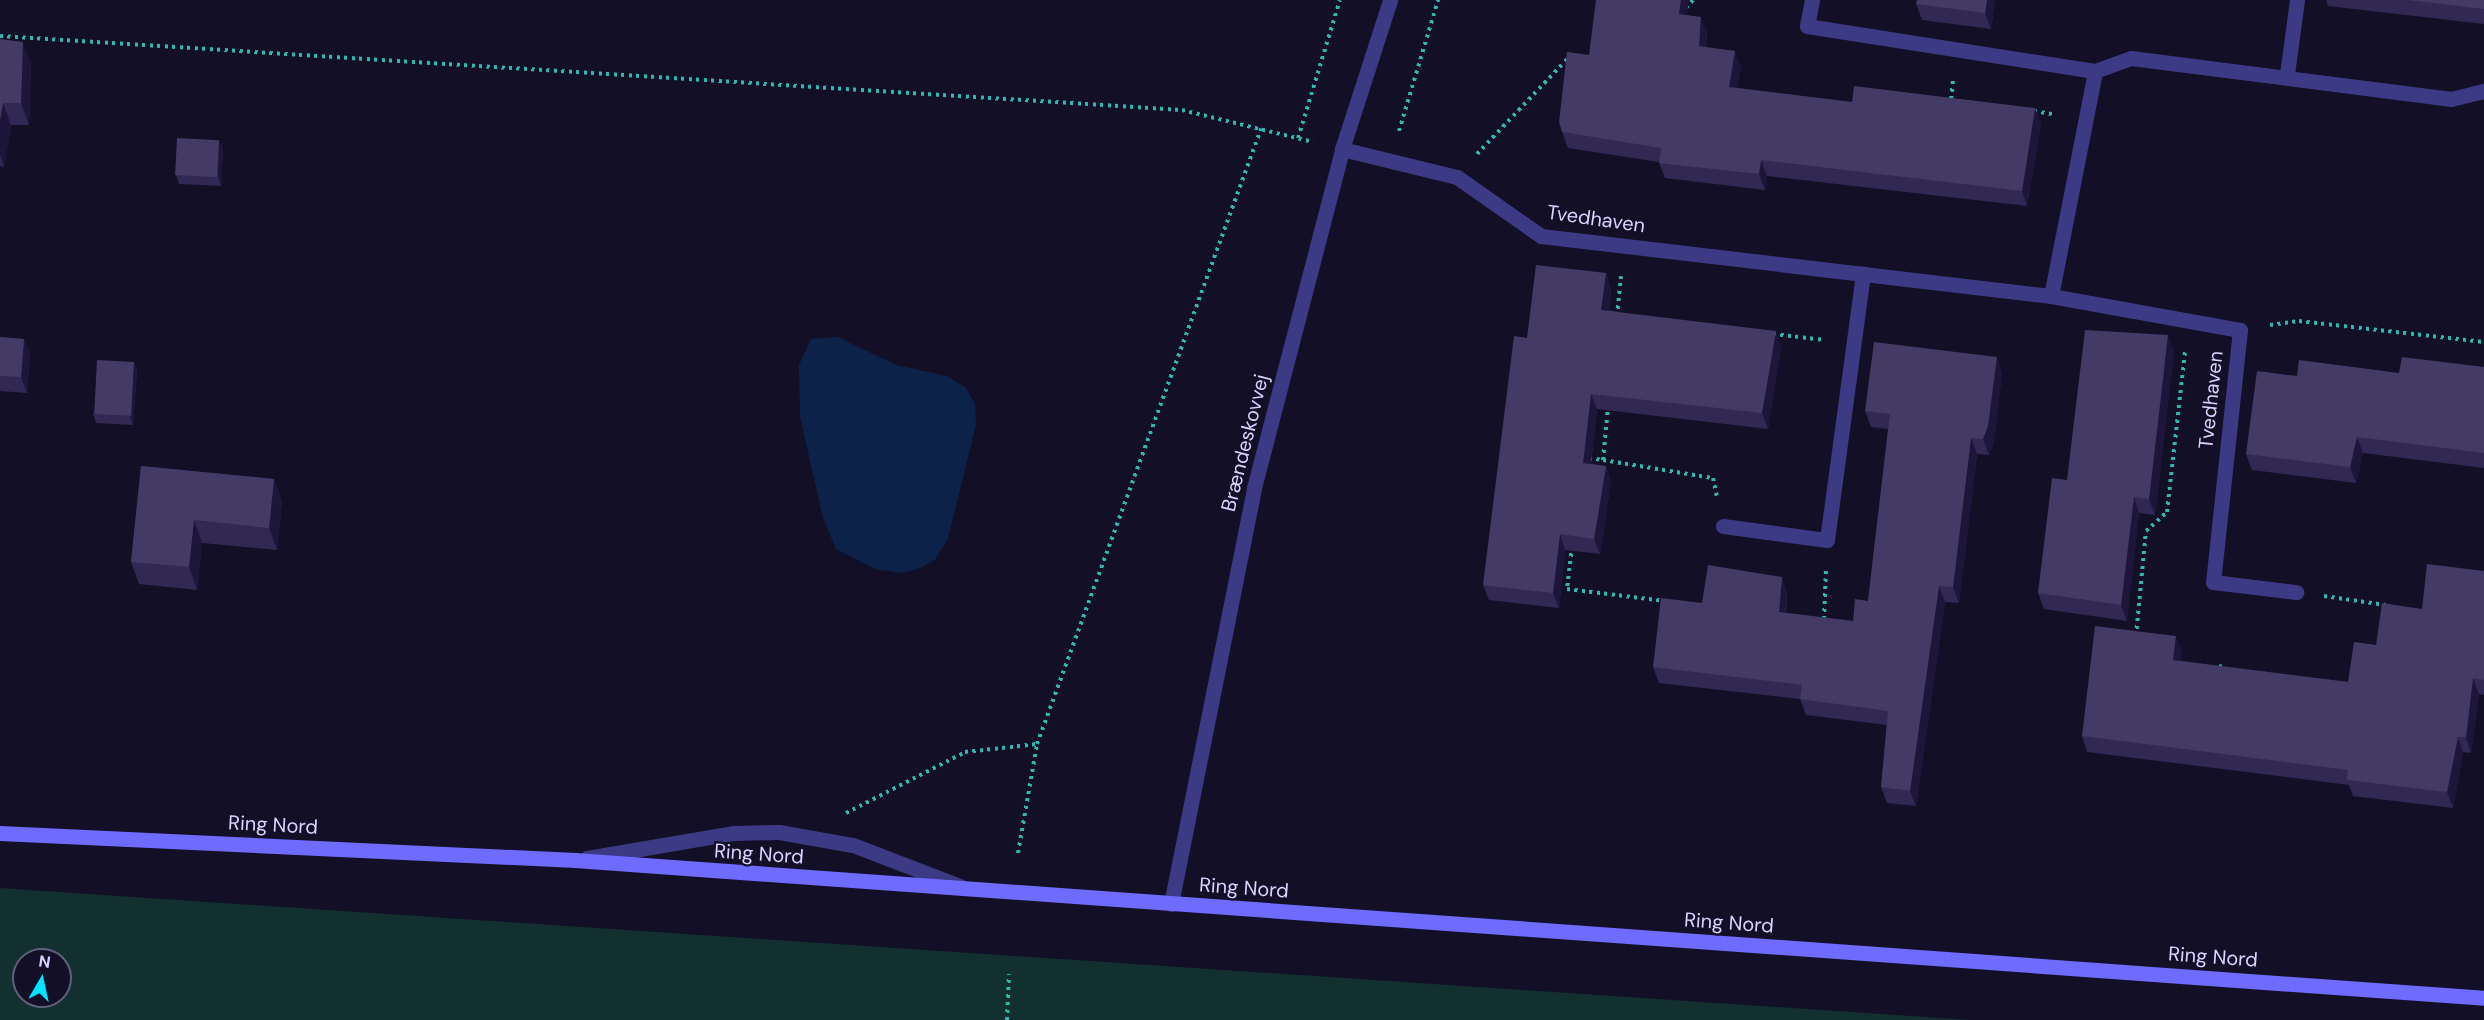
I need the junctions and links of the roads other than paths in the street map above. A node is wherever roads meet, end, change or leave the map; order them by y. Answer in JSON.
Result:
{"nodes":[{"id":1,"x":1390,"y":0,"type":"edge"},
{"id":2,"x":1812,"y":0,"type":"edge"},
{"id":3,"x":2297,"y":0,"type":"edge"},
{"id":4,"x":2095,"y":71,"type":"junction"},
{"id":5,"x":2287,"y":75,"type":"junction"},
{"id":6,"x":2484,"y":91,"type":"edge"},
{"id":7,"x":1342,"y":149,"type":"junction"},
{"id":8,"x":1863,"y":273,"type":"junction"},
{"id":9,"x":2051,"y":296,"type":"junction"},
{"id":10,"x":1723,"y":526,"type":"road end"},
{"id":11,"x":2296,"y":592,"type":"road end"},
{"id":12,"x":0,"y":833,"type":"edge"},
{"id":13,"x":575,"y":860,"type":"junction"},
{"id":14,"x":972,"y":890,"type":"junction"},
{"id":15,"x":1172,"y":904,"type":"junction"},
{"id":16,"x":2484,"y":998,"type":"edge"}],
"edges":[{"from":1,"to":7,"type":"street","name":"Brændeskovvej"},
{"from":2,"to":4,"type":"street"},
{"from":3,"to":5,"type":"street"},
{"from":4,"to":5,"type":"street"},
{"from":4,"to":9,"type":"street"},
{"from":5,"to":6,"type":"street"},
{"from":7,"to":8,"type":"street","name":"Tvedhaven"},
{"from":7,"to":15,"type":"street","name":"Brændeskovvej"},
{"from":8,"to":9,"type":"street","name":"Tvedhaven"},
{"from":8,"to":10,"type":"street"},
{"from":9,"to":11,"type":"street","name":"Tvedhaven"},
{"from":12,"to":13,"type":"main road","name":"Ring Nord"},
{"from":13,"to":14,"type":"main road","name":"Ring Nord"},
{"from":13,"to":14,"type":"street"},
{"from":14,"to":15,"type":"main road","name":"Ring Nord"},
{"from":15,"to":16,"type":"main road","name":"Ring Nord"}]}
